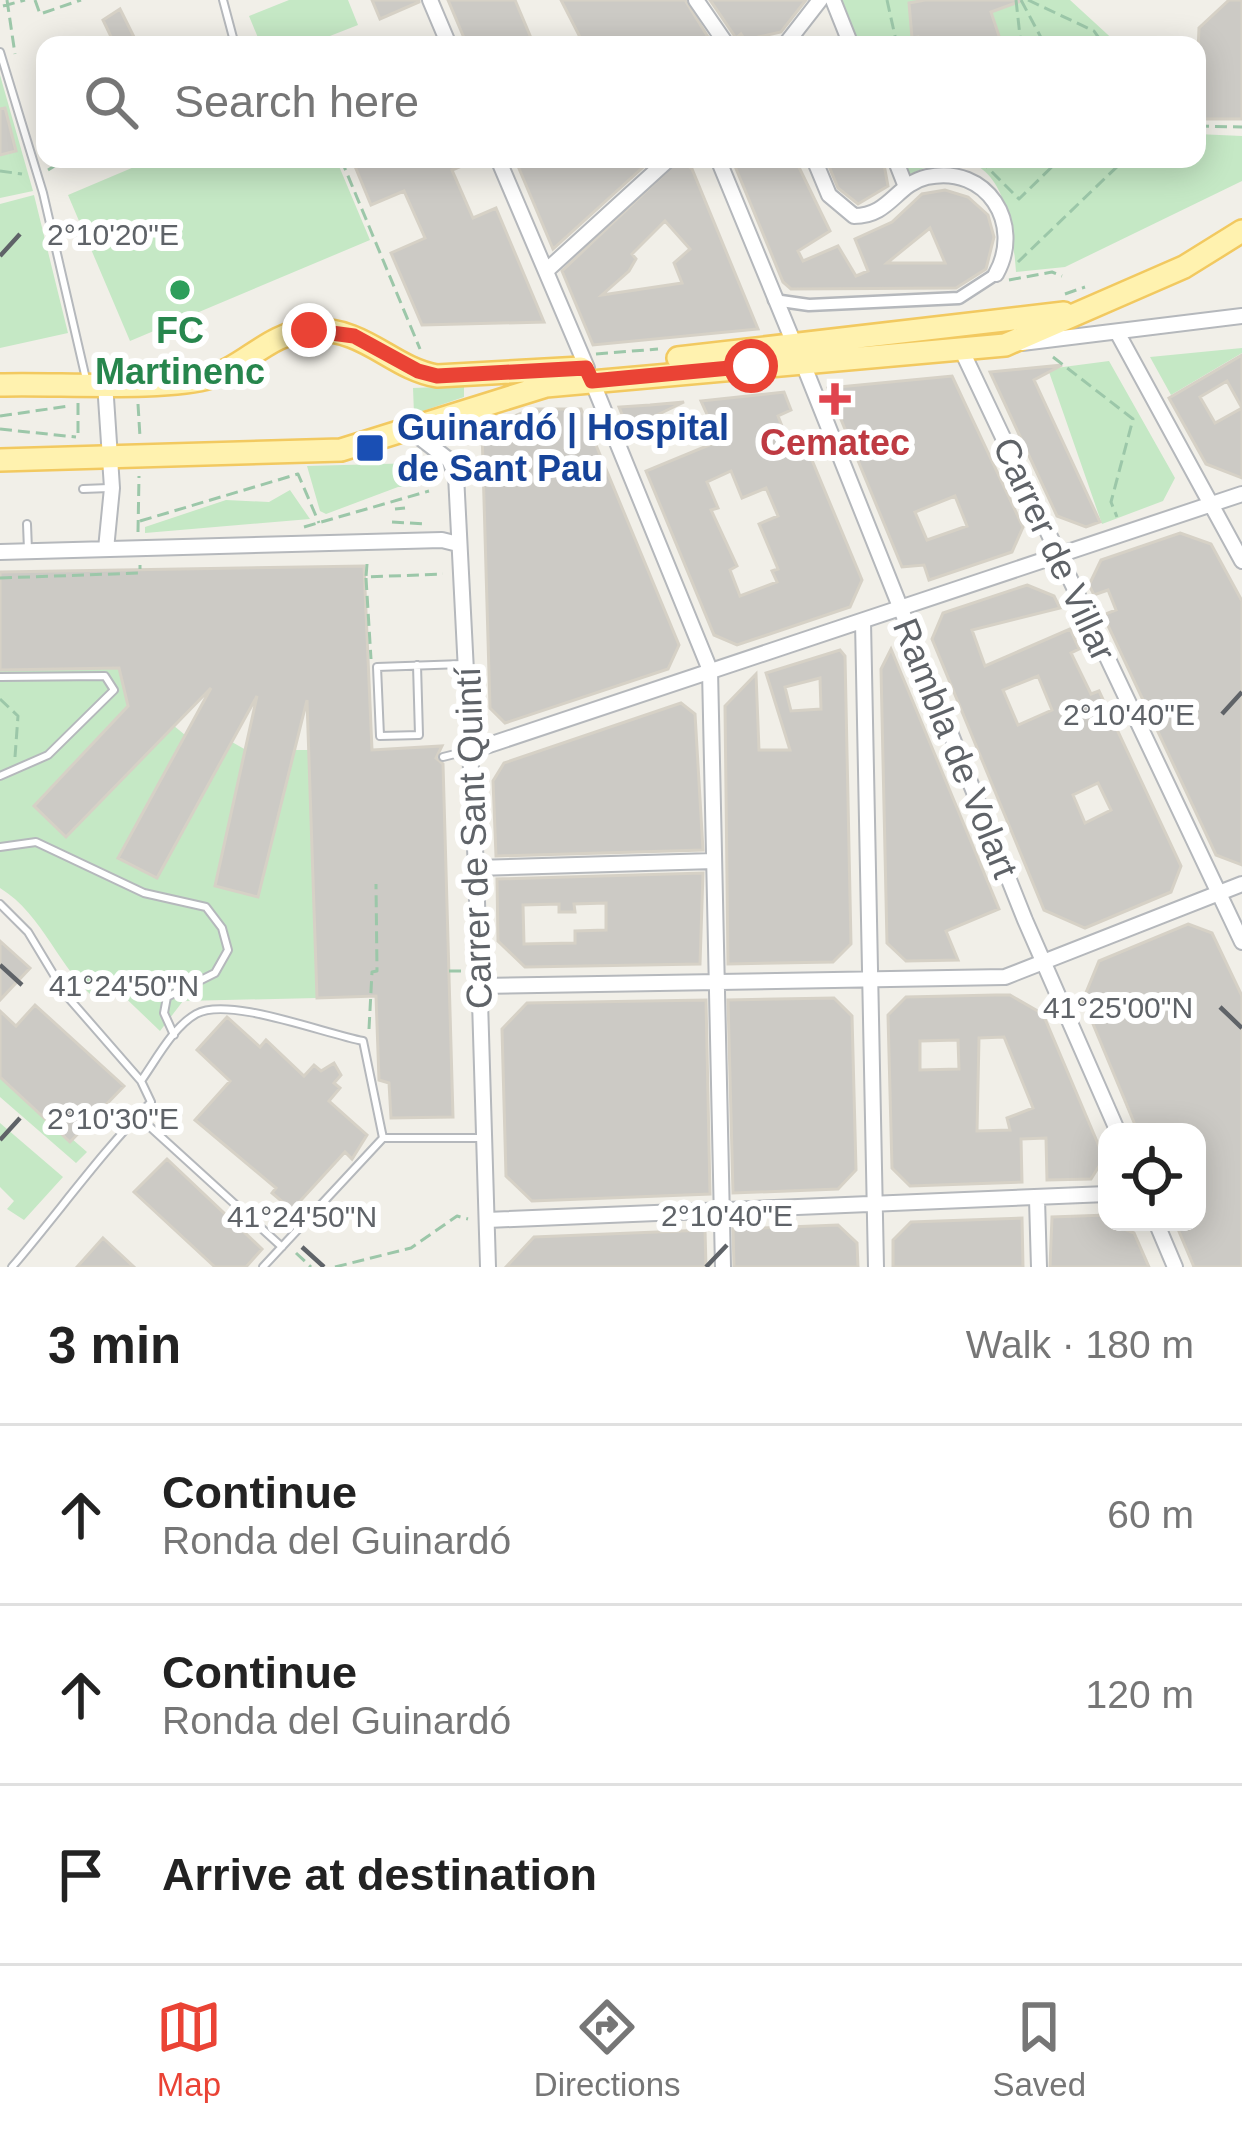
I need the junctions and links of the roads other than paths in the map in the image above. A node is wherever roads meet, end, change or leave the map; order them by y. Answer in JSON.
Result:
{"nodes":[{"id":1,"x":223,"y":0,"type":"edge"},
{"id":2,"x":430,"y":0,"type":"edge"},
{"id":3,"x":697,"y":0,"type":"edge"},
{"id":4,"x":820,"y":0,"type":"edge"},
{"id":5,"x":833,"y":0,"type":"edge"},
{"id":6,"x":233,"y":36,"type":"edge"},
{"id":7,"x":445,"y":36,"type":"edge"},
{"id":8,"x":722,"y":36,"type":"edge"},
{"id":9,"x":792,"y":36,"type":"edge"},
{"id":10,"x":847,"y":36,"type":"edge"},
{"id":11,"x":1,"y":54,"type":"edge"},
{"id":12,"x":502,"y":168,"type":"edge"},
{"id":13,"x":659,"y":168,"type":"edge"},
{"id":14,"x":722,"y":168,"type":"edge"},
{"id":15,"x":818,"y":168,"type":"edge"},
{"id":16,"x":899,"y":168,"type":"edge"},
{"id":17,"x":906,"y":187,"type":"junction"},
{"id":18,"x":1242,"y":231,"type":"edge"},
{"id":19,"x":546,"y":271,"type":"junction"},
{"id":20,"x":1000,"y":279,"type":"joint"},
{"id":21,"x":774,"y":300,"type":"junction"},
{"id":22,"x":1076,"y":312,"type":"junction"},
{"id":23,"x":1242,"y":316,"type":"edge"},
{"id":24,"x":1117,"y":332,"type":"junction"},
{"id":25,"x":1005,"y":345,"type":"junction"},
{"id":26,"x":962,"y":350,"type":"junction"},
{"id":27,"x":798,"y":353,"type":"junction"},
{"id":28,"x":589,"y":374,"type":"junction"},
{"id":29,"x":0,"y":385,"type":"edge"},
{"id":30,"x":87,"y":391,"type":"junction"},
{"id":31,"x":410,"y":430,"type":"junction"},
{"id":32,"x":106,"y":457,"type":"junction"},
{"id":33,"x":0,"y":460,"type":"edge"},
{"id":34,"x":82,"y":488,"type":"dead end"},
{"id":35,"x":112,"y":488,"type":"junction"},
{"id":36,"x":1242,"y":494,"type":"edge"},
{"id":37,"x":1210,"y":505,"type":"junction"},
{"id":38,"x":27,"y":524,"type":"dead end"},
{"id":39,"x":458,"y":544,"type":"junction"},
{"id":40,"x":106,"y":549,"type":"junction"},
{"id":41,"x":28,"y":550,"type":"junction"},
{"id":42,"x":0,"y":552,"type":"edge"},
{"id":43,"x":1058,"y":556,"type":"junction"},
{"id":44,"x":1242,"y":561,"type":"edge"},
{"id":45,"x":901,"y":610,"type":"junction"},
{"id":46,"x":863,"y":622,"type":"junction"},
{"id":47,"x":466,"y":664,"type":"junction"},
{"id":48,"x":418,"y":665,"type":"junction"},
{"id":49,"x":710,"y":670,"type":"junction"},
{"id":50,"x":0,"y":676,"type":"edge"},
{"id":51,"x":471,"y":751,"type":"junction"},
{"id":52,"x":443,"y":758,"type":"dead end"},
{"id":53,"x":0,"y":776,"type":"edge"},
{"id":54,"x":0,"y":847,"type":"edge"},
{"id":55,"x":715,"y":861,"type":"junction"},
{"id":56,"x":476,"y":868,"type":"junction"},
{"id":57,"x":1242,"y":884,"type":"edge"},
{"id":58,"x":1220,"y":894,"type":"junction"},
{"id":59,"x":0,"y":904,"type":"edge"},
{"id":60,"x":1242,"y":942,"type":"edge"},
{"id":61,"x":1046,"y":964,"type":"junction"},
{"id":62,"x":871,"y":979,"type":"junction"},
{"id":63,"x":718,"y":982,"type":"junction"},
{"id":64,"x":480,"y":986,"type":"junction"},
{"id":65,"x":174,"y":1035,"type":"junction"},
{"id":66,"x":141,"y":1081,"type":"junction"},
{"id":67,"x":138,"y":1116,"type":"junction"},
{"id":68,"x":1114,"y":1123,"type":"edge"},
{"id":69,"x":383,"y":1138,"type":"junction"},
{"id":70,"x":485,"y":1138,"type":"junction"},
{"id":71,"x":1098,"y":1196,"type":"edge"},
{"id":72,"x":1037,"y":1199,"type":"junction"},
{"id":73,"x":875,"y":1204,"type":"junction"},
{"id":74,"x":722,"y":1211,"type":"junction"},
{"id":75,"x":487,"y":1220,"type":"junction"},
{"id":76,"x":1160,"y":1231,"type":"edge"},
{"id":77,"x":282,"y":1247,"type":"junction"},
{"id":78,"x":12,"y":1267,"type":"edge"},
{"id":79,"x":263,"y":1267,"type":"edge"},
{"id":80,"x":488,"y":1267,"type":"edge"},
{"id":81,"x":723,"y":1267,"type":"edge"},
{"id":82,"x":876,"y":1267,"type":"edge"},
{"id":83,"x":1039,"y":1267,"type":"edge"},
{"id":84,"x":1174,"y":1267,"type":"edge"}],
"edges":[{"from":1,"to":6,"type":"lane"},
{"from":2,"to":7,"type":"street"},
{"from":3,"to":8,"type":"street"},
{"from":4,"to":9,"type":"street"},
{"from":5,"to":10,"type":"street"},
{"from":11,"to":30,"type":"lane"},
{"from":12,"to":19,"type":"street"},
{"from":13,"to":19,"type":"street"},
{"from":14,"to":21,"type":"street","name":"Rambla de Volart"},
{"from":15,"to":17,"type":"street"},
{"from":16,"to":17,"type":"street"},
{"from":17,"to":20,"type":"street"},
{"from":18,"to":22,"type":"main road"},
{"from":19,"to":28,"type":"street"},
{"from":20,"to":21,"type":"street"},
{"from":21,"to":27,"type":"street","name":"Rambla de Volart"},
{"from":22,"to":25,"type":"main road"},
{"from":22,"to":27,"type":"main road"},
{"from":23,"to":24,"type":"street"},
{"from":24,"to":25,"type":"street"},
{"from":24,"to":37,"type":"street"},
{"from":25,"to":26,"type":"main road"},
{"from":26,"to":27,"type":"main road"},
{"from":26,"to":43,"type":"street","name":"Carrer de Villar"},
{"from":27,"to":28,"type":"main road"},
{"from":27,"to":45,"type":"street","name":"Rambla de Volart"},
{"from":28,"to":30,"type":"main road"},
{"from":28,"to":31,"type":"main road"},
{"from":28,"to":49,"type":"street"},
{"from":29,"to":30,"type":"main road"},
{"from":30,"to":32,"type":"street"},
{"from":31,"to":32,"type":"main road"},
{"from":31,"to":39,"type":"street","name":"Carrer de Sant Quintí"},
{"from":32,"to":33,"type":"main road"},
{"from":32,"to":35,"type":"street"},
{"from":34,"to":35,"type":"lane"},
{"from":35,"to":40,"type":"street"},
{"from":36,"to":37,"type":"street"},
{"from":37,"to":43,"type":"street"},
{"from":37,"to":44,"type":"street"},
{"from":38,"to":41,"type":"lane"},
{"from":39,"to":40,"type":"street"},
{"from":39,"to":47,"type":"street","name":"Carrer de Sant Quintí"},
{"from":40,"to":41,"type":"street"},
{"from":41,"to":42,"type":"street"},
{"from":43,"to":45,"type":"street"},
{"from":43,"to":58,"type":"street","name":"Carrer de Villar"},
{"from":45,"to":46,"type":"street"},
{"from":45,"to":61,"type":"street","name":"Rambla de Volart"},
{"from":46,"to":49,"type":"street"},
{"from":46,"to":62,"type":"street"},
{"from":47,"to":48,"type":"lane"},
{"from":47,"to":51,"type":"street","name":"Carrer de Sant Quintí"},
{"from":48,"to":48,"type":"lane"},
{"from":49,"to":51,"type":"street"},
{"from":49,"to":55,"type":"street"},
{"from":50,"to":53,"type":"lane"},
{"from":51,"to":52,"type":"lane"},
{"from":51,"to":56,"type":"street","name":"Carrer de Sant Quintí"},
{"from":54,"to":65,"type":"lane"},
{"from":55,"to":56,"type":"street"},
{"from":55,"to":63,"type":"street"},
{"from":56,"to":64,"type":"street","name":"Carrer de Sant Quintí"},
{"from":57,"to":58,"type":"street"},
{"from":58,"to":60,"type":"street","name":"Carrer de Villar"},
{"from":58,"to":61,"type":"street"},
{"from":59,"to":66,"type":"lane"},
{"from":61,"to":62,"type":"street"},
{"from":61,"to":68,"type":"street","name":"Rambla de Volart"},
{"from":62,"to":63,"type":"street"},
{"from":62,"to":73,"type":"street"},
{"from":63,"to":64,"type":"street"},
{"from":63,"to":74,"type":"street"},
{"from":64,"to":70,"type":"street","name":"Carrer de Sant Quintí"},
{"from":65,"to":66,"type":"lane"},
{"from":65,"to":69,"type":"lane"},
{"from":66,"to":67,"type":"lane"},
{"from":67,"to":77,"type":"lane"},
{"from":67,"to":78,"type":"lane"},
{"from":69,"to":70,"type":"lane"},
{"from":69,"to":77,"type":"lane"},
{"from":70,"to":75,"type":"street","name":"Carrer de Sant Quintí"},
{"from":71,"to":72,"type":"street"},
{"from":72,"to":73,"type":"street"},
{"from":72,"to":83,"type":"street"},
{"from":73,"to":74,"type":"street"},
{"from":73,"to":82,"type":"street"},
{"from":74,"to":75,"type":"street"},
{"from":74,"to":81,"type":"street"},
{"from":75,"to":80,"type":"street","name":"Carrer de Sant Quintí"},
{"from":76,"to":84,"type":"street"},
{"from":77,"to":79,"type":"lane"}]}
